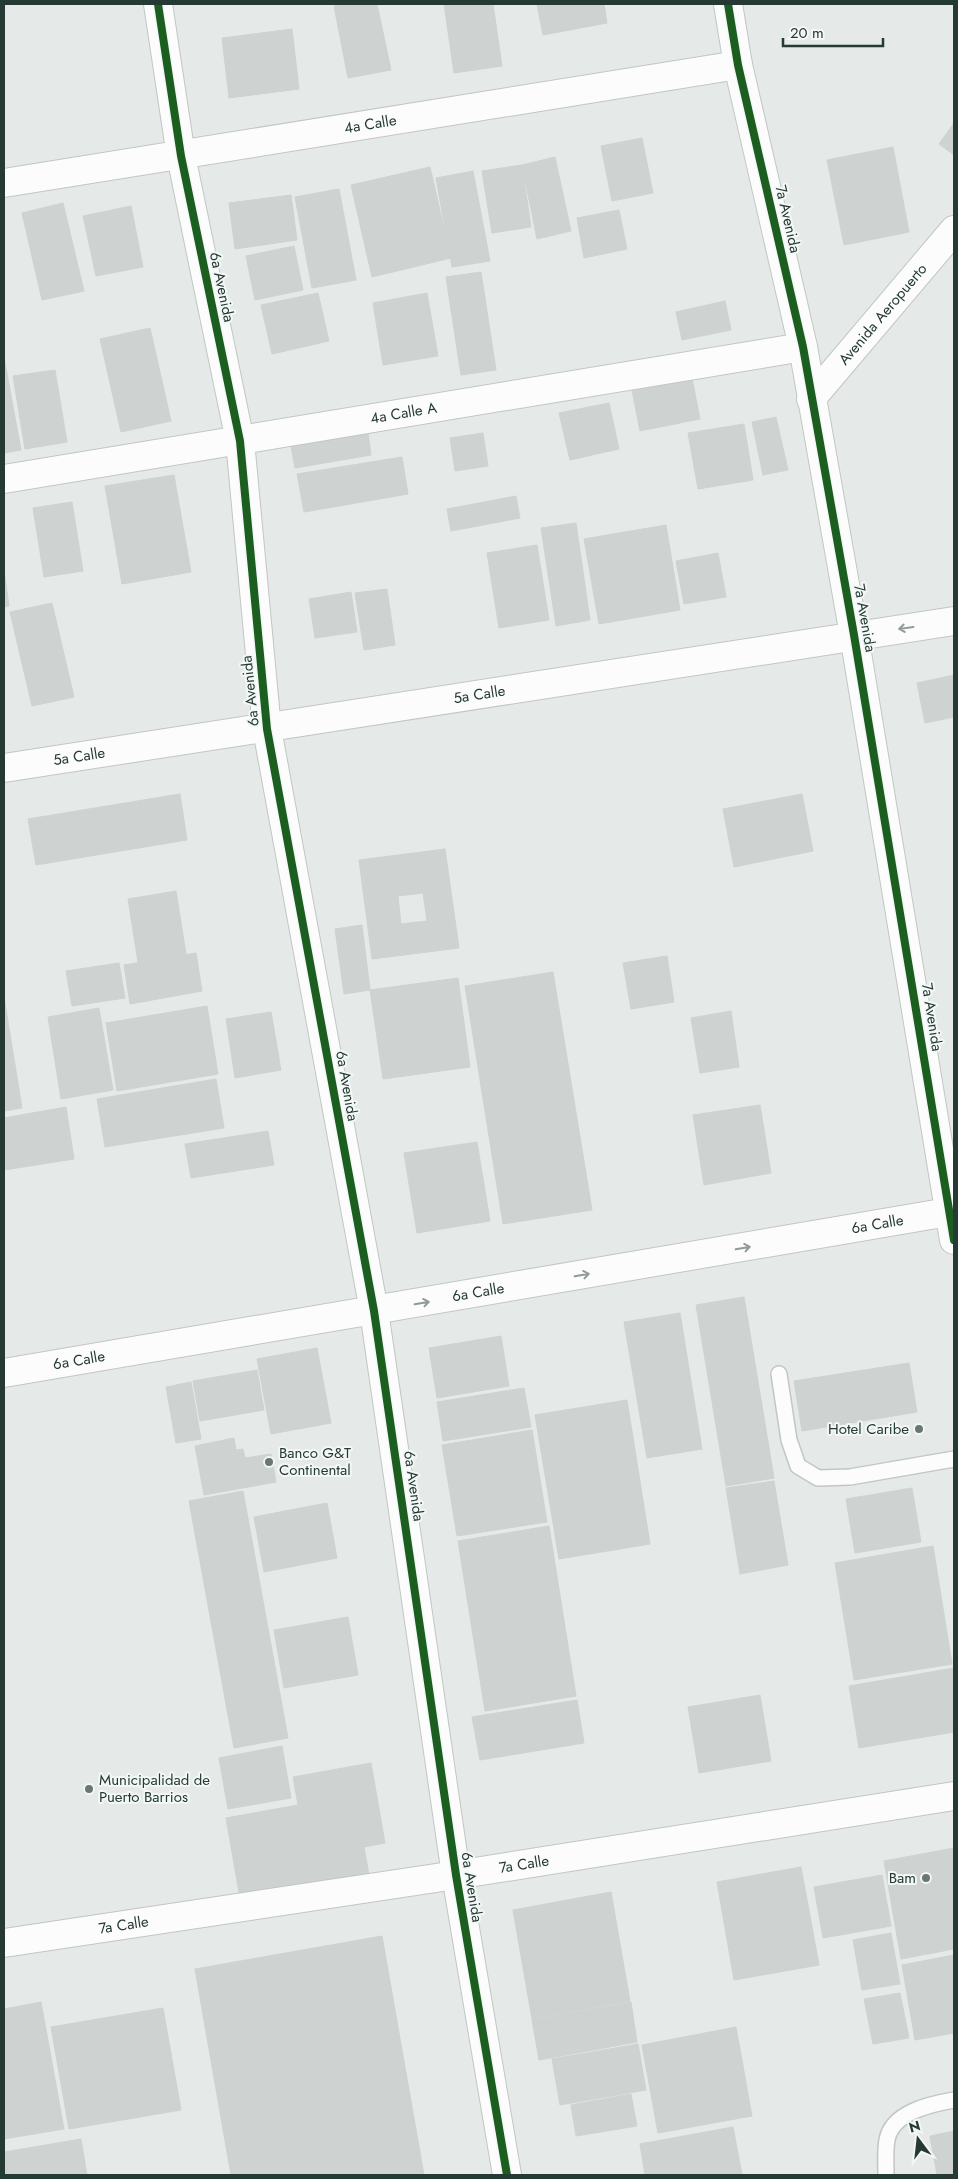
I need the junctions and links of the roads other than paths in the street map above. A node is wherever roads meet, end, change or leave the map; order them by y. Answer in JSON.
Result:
{"nodes":[{"id":1,"x":158,"y":4,"type":"edge"},
{"id":2,"x":728,"y":4,"type":"edge"},
{"id":3,"x":738,"y":66,"type":"junction"},
{"id":4,"x":182,"y":156,"type":"junction"},
{"id":5,"x":4,"y":184,"type":"edge"},
{"id":6,"x":954,"y":230,"type":"edge"},
{"id":7,"x":803,"y":347,"type":"junction"},
{"id":8,"x":811,"y":399,"type":"junction"},
{"id":9,"x":240,"y":441,"type":"junction"},
{"id":10,"x":4,"y":479,"type":"edge"},
{"id":11,"x":954,"y":621,"type":"edge"},
{"id":12,"x":854,"y":635,"type":"junction"},
{"id":13,"x":267,"y":729,"type":"junction"},
{"id":14,"x":4,"y":768,"type":"edge"},
{"id":15,"x":952,"y":1212,"type":"edge"},
{"id":16,"x":954,"y":1240,"type":"edge"},
{"id":17,"x":374,"y":1311,"type":"junction"},
{"id":18,"x":4,"y":1374,"type":"edge"},
{"id":19,"x":779,"y":1374,"type":"dead end"},
{"id":20,"x":954,"y":1459,"type":"edge"},
{"id":21,"x":954,"y":1796,"type":"edge"},
{"id":22,"x":456,"y":1875,"type":"junction"},
{"id":23,"x":4,"y":1944,"type":"edge"},
{"id":24,"x":954,"y":2100,"type":"edge"},
{"id":25,"x":507,"y":2175,"type":"edge"},
{"id":26,"x":886,"y":2175,"type":"edge"}],
"edges":[{"from":1,"to":4,"type":"street","name":"6a Avenida"},
{"from":2,"to":3,"type":"street","name":"7a Avenida"},
{"from":3,"to":4,"type":"street","name":"4a Calle"},
{"from":3,"to":7,"type":"street","name":"7a Avenida"},
{"from":4,"to":5,"type":"street","name":"4a Calle"},
{"from":4,"to":9,"type":"street","name":"6a Avenida"},
{"from":6,"to":8,"type":"street","name":"Avenida Aeropuerto"},
{"from":7,"to":8,"type":"street","name":"7a Avenida"},
{"from":7,"to":9,"type":"street","name":"4a Calle A"},
{"from":8,"to":12,"type":"street","name":"7a Avenida"},
{"from":9,"to":10,"type":"street","name":"4a Calle A"},
{"from":9,"to":13,"type":"street","name":"6a Avenida"},
{"from":11,"to":12,"type":"street","name":"5a Calle","one_way":true},
{"from":12,"to":13,"type":"street","name":"5a Calle"},
{"from":12,"to":15,"type":"street","name":"7a Avenida"},
{"from":13,"to":14,"type":"street","name":"5a Calle"},
{"from":13,"to":17,"type":"street","name":"6a Avenida"},
{"from":15,"to":16,"type":"street","name":"7a Avenida"},
{"from":17,"to":15,"type":"street","name":"6a Calle","one_way":true},
{"from":17,"to":18,"type":"street","name":"6a Calle"},
{"from":17,"to":22,"type":"street","name":"6a Avenida"},
{"from":19,"to":20,"type":"lane"},
{"from":21,"to":22,"type":"street","name":"7a Calle"},
{"from":22,"to":23,"type":"street","name":"7a Calle"},
{"from":22,"to":25,"type":"street","name":"6a Avenida"},
{"from":24,"to":26,"type":"lane"}]}
